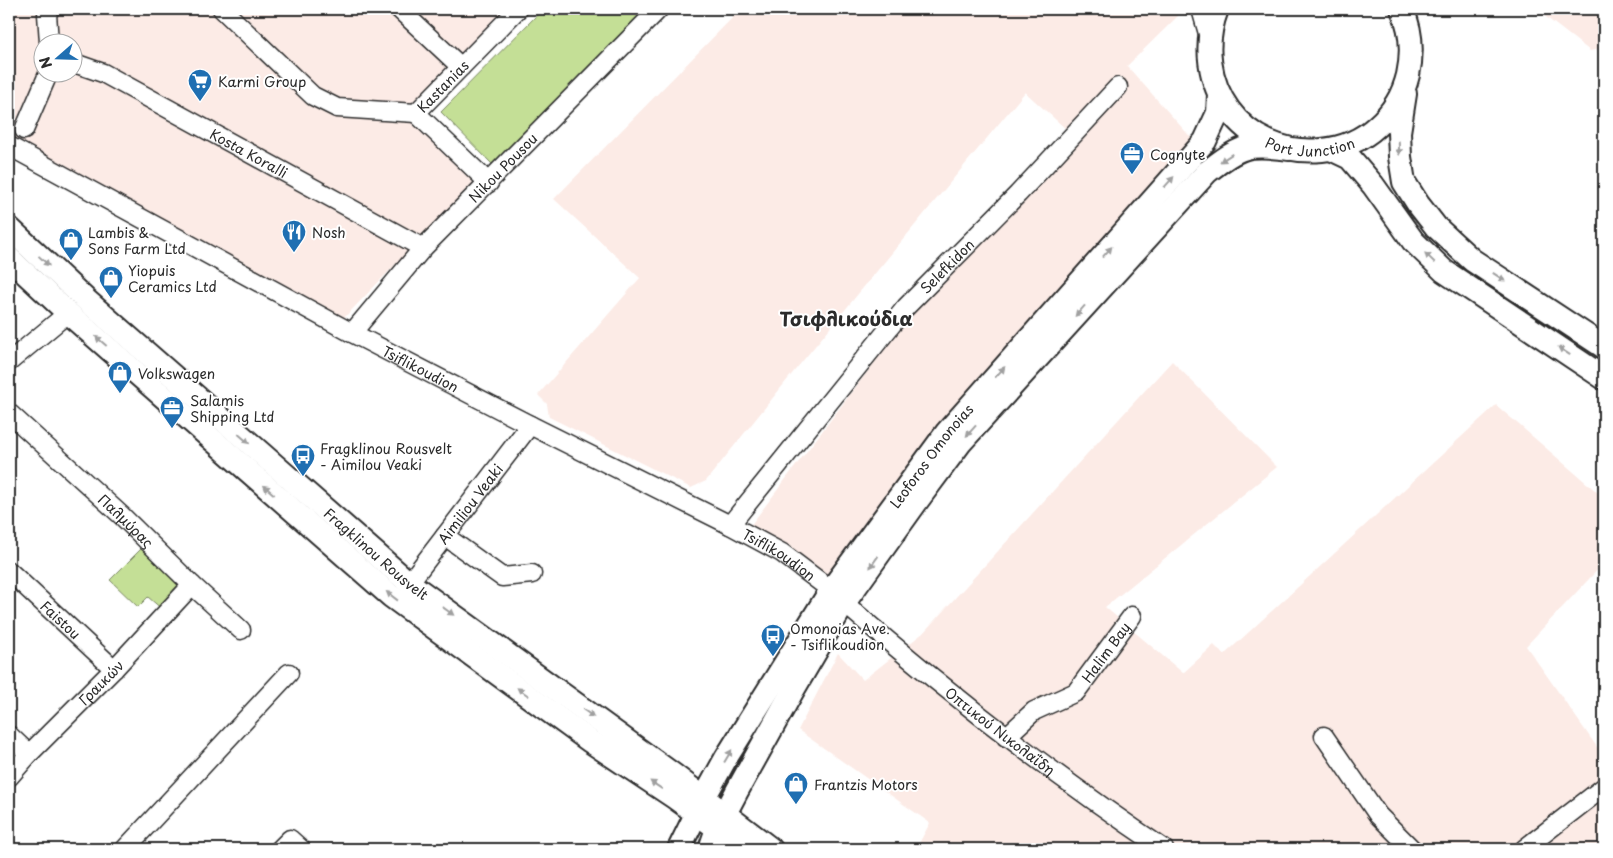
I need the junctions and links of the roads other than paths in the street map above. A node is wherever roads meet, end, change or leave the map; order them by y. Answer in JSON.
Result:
{"nodes":[{"id":1,"x":50,"y":9,"type":"edge"},
{"id":2,"x":222,"y":9,"type":"edge"},
{"id":3,"x":399,"y":9,"type":"edge"},
{"id":4,"x":518,"y":9,"type":"edge"},
{"id":5,"x":659,"y":9,"type":"edge"},
{"id":6,"x":1201,"y":9,"type":"edge"},
{"id":7,"x":1218,"y":9,"type":"edge"},
{"id":8,"x":1402,"y":9,"type":"edge"},
{"id":9,"x":48,"y":32,"type":"edge"},
{"id":10,"x":1210,"y":37,"type":"junction"},
{"id":11,"x":82,"y":66,"type":"edge"},
{"id":12,"x":461,"y":67,"type":"junction"},
{"id":13,"x":45,"y":82,"type":"edge"},
{"id":14,"x":1406,"y":83,"type":"junction"},
{"id":15,"x":1118,"y":87,"type":"dead end"},
{"id":16,"x":1219,"y":94,"type":"junction"},
{"id":17,"x":416,"y":113,"type":"junction"},
{"id":18,"x":24,"y":130,"type":"dead end"},
{"id":19,"x":9,"y":146,"type":"edge"},
{"id":20,"x":1289,"y":149,"type":"junction"},
{"id":21,"x":1331,"y":149,"type":"junction"},
{"id":22,"x":489,"y":183,"type":"junction"},
{"id":23,"x":9,"y":228,"type":"edge"},
{"id":24,"x":423,"y":248,"type":"junction"},
{"id":25,"x":9,"y":258,"type":"edge"},
{"id":26,"x":68,"y":313,"type":"junction"},
{"id":27,"x":352,"y":333,"type":"junction"},
{"id":28,"x":1604,"y":347,"type":"edge"},
{"id":29,"x":9,"y":362,"type":"edge"},
{"id":30,"x":1604,"y":378,"type":"edge"},
{"id":31,"x":9,"y":413,"type":"edge"},
{"id":32,"x":530,"y":425,"type":"junction"},
{"id":33,"x":730,"y":525,"type":"junction"},
{"id":34,"x":445,"y":536,"type":"junction"},
{"id":35,"x":9,"y":571,"type":"edge"},
{"id":36,"x":532,"y":574,"type":"dead end"},
{"id":37,"x":409,"y":582,"type":"junction"},
{"id":38,"x":192,"y":585,"type":"junction"},
{"id":39,"x":838,"y":597,"type":"junction"},
{"id":40,"x":1132,"y":616,"type":"dead end"},
{"id":41,"x":241,"y":630,"type":"dead end"},
{"id":42,"x":114,"y":669,"type":"junction"},
{"id":43,"x":289,"y":672,"type":"dead end"},
{"id":44,"x":9,"y":735,"type":"edge"},
{"id":45,"x":1324,"y":736,"type":"dead end"},
{"id":46,"x":1006,"y":737,"type":"junction"},
{"id":47,"x":29,"y":754,"type":"junction"},
{"id":48,"x":9,"y":777,"type":"edge"},
{"id":49,"x":1604,"y":787,"type":"edge"},
{"id":50,"x":700,"y":806,"type":"junction"},
{"id":51,"x":718,"y":831,"type":"edge"},
{"id":52,"x":125,"y":849,"type":"edge"},
{"id":53,"x":280,"y":849,"type":"edge"},
{"id":54,"x":301,"y":849,"type":"edge"},
{"id":55,"x":679,"y":849,"type":"edge"},
{"id":56,"x":746,"y":849,"type":"edge"},
{"id":57,"x":771,"y":849,"type":"edge"},
{"id":58,"x":1164,"y":849,"type":"edge"},
{"id":59,"x":1412,"y":849,"type":"edge"},
{"id":60,"x":1524,"y":849,"type":"edge"}],
"edges":[{"from":1,"to":9,"type":"street"},
{"from":2,"to":17,"type":"street"},
{"from":3,"to":12,"type":"street"},
{"from":4,"to":12,"type":"street","name":"Kastanias"},
{"from":5,"to":22,"type":"street","name":"Nikou Pousou"},
{"from":6,"to":10,"type":"street"},
{"from":7,"to":10,"type":"main road","name":"Port Junction"},
{"from":8,"to":14,"type":"main road","name":"Port Junction"},
{"from":10,"to":16,"type":"main road","name":"Port Junction"},
{"from":11,"to":24,"type":"street","name":"Kosta Koralli"},
{"from":12,"to":17,"type":"street","name":"Kastanias"},
{"from":13,"to":18,"type":"street"},
{"from":14,"to":21,"type":"main road","name":"Port Junction"},
{"from":14,"to":28,"type":"main road","one_way":true},
{"from":15,"to":33,"type":"street","name":"Selefkidon"},
{"from":16,"to":20,"type":"main road","name":"Port Junction"},
{"from":39,"to":16,"type":"main road","name":"Leoforos Omonoias","one_way":true},
{"from":17,"to":22,"type":"street","name":"Kastanias"},
{"from":19,"to":27,"type":"street","name":"Tsiflikoudion"},
{"from":20,"to":21,"type":"main road","name":"Port Junction"},
{"from":20,"to":39,"type":"main road","name":"Leoforos Omonoias","one_way":true},
{"from":30,"to":21,"type":"main road","one_way":true},
{"from":22,"to":24,"type":"street","name":"Nikou Pousou"},
{"from":23,"to":37,"type":"main road","name":"Fragklinou Rousvelt","one_way":true},
{"from":24,"to":27,"type":"street","name":"Nikou Pousou"},
{"from":25,"to":26,"type":"main road","name":"Fragklinou Rousvelt"},
{"from":26,"to":29,"type":"street"},
{"from":50,"to":26,"type":"main road","name":"Fragklinou Rousvelt","one_way":true},
{"from":27,"to":32,"type":"street","name":"Tsiflikoudion"},
{"from":31,"to":38,"type":"street","name":"Παλμύρας"},
{"from":32,"to":33,"type":"street","name":"Tsiflikoudion"},
{"from":32,"to":34,"type":"street","name":"Aimiliou Veaki"},
{"from":33,"to":39,"type":"street","name":"Tsiflikoudion"},
{"from":34,"to":36,"type":"street"},
{"from":34,"to":37,"type":"street","name":"Aimiliou Veaki"},
{"from":35,"to":42,"type":"street","name":"Faistou"},
{"from":37,"to":50,"type":"main road","name":"Fragklinou Rousvelt","one_way":true},
{"from":38,"to":41,"type":"street","name":"Παλμύρας"},
{"from":38,"to":42,"type":"street","name":"Γραικών"},
{"from":39,"to":46,"type":"street","name":"Οπτικού Νικολαΐδη"},
{"from":50,"to":39,"type":"main road","name":"Leoforos Omonoias","one_way":true},
{"from":39,"to":51,"type":"main road","name":"Leoforos Omonoias"},
{"from":40,"to":46,"type":"street","name":"Halim Bay"},
{"from":42,"to":47,"type":"street","name":"Γραικών"},
{"from":43,"to":52,"type":"street"},
{"from":44,"to":47,"type":"street"},
{"from":45,"to":59,"type":"street"},
{"from":46,"to":58,"type":"street","name":"Οπτικού Νικολαΐδη"},
{"from":47,"to":48,"type":"street","name":"Γραικών"},
{"from":49,"to":60,"type":"street"},
{"from":50,"to":51,"type":"main road","name":"Fragklinou Rousvelt"},
{"from":50,"to":55,"type":"main road","name":"Leoforos Omonoias"},
{"from":51,"to":56,"type":"main road","name":"Fragklinou Rousvelt"},
{"from":51,"to":57,"type":"main road","name":"Fragklinou Rousvelt"},
{"from":53,"to":54,"type":"street"}]}
